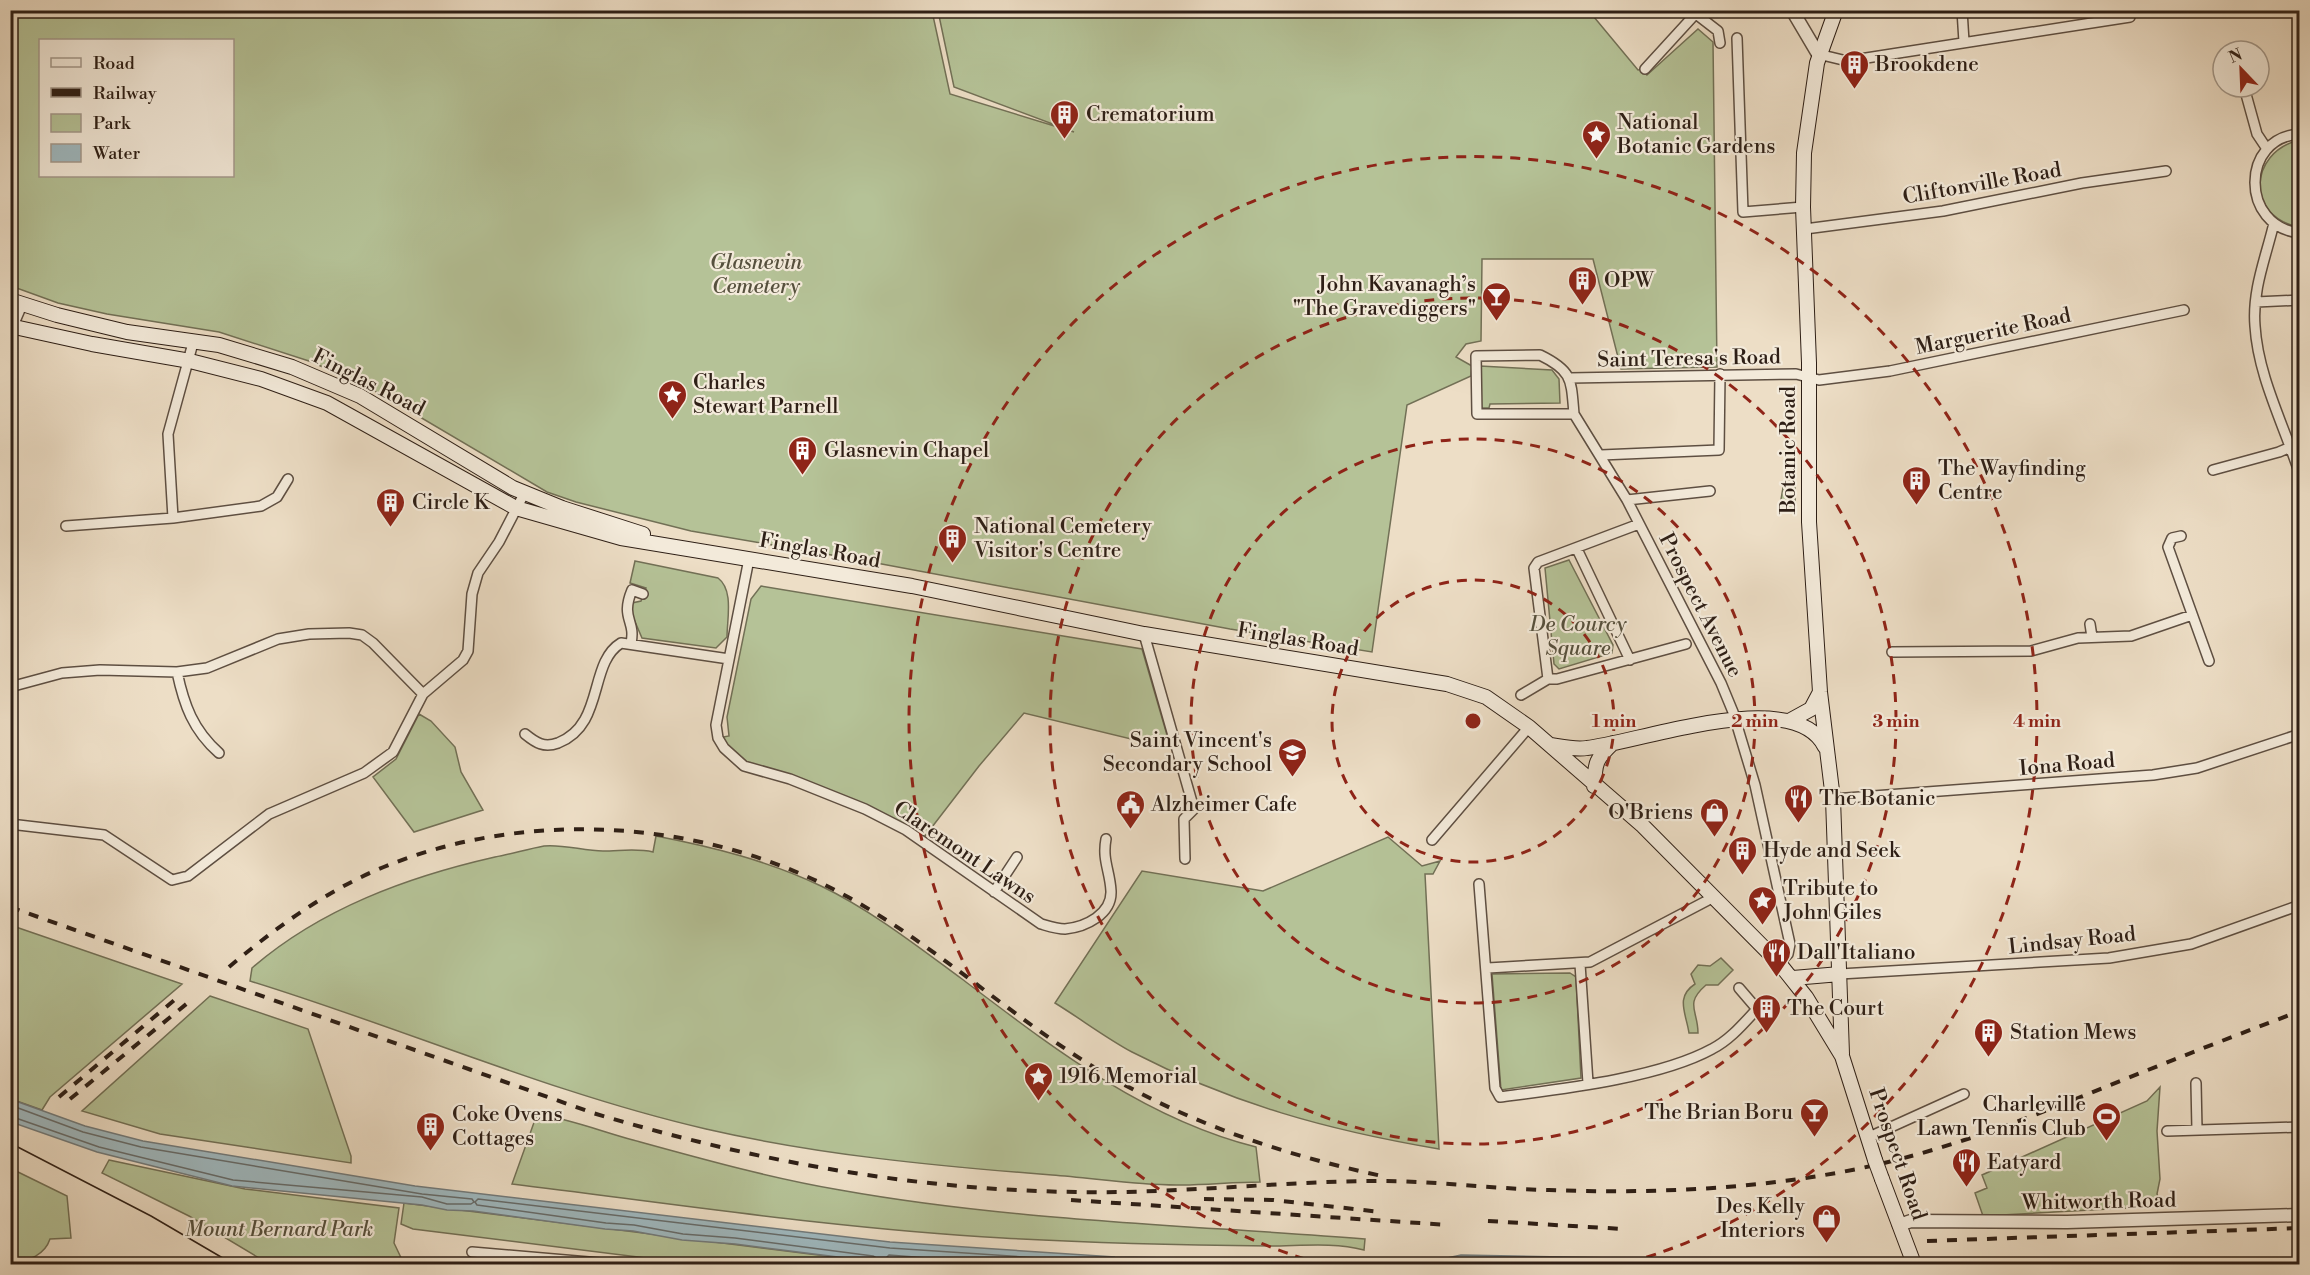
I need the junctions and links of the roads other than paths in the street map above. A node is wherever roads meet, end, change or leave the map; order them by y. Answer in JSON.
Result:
{"nodes":[{"id":1,"x":1792,"y":10,"type":"edge"},
{"id":2,"x":1836,"y":10,"type":"edge"},
{"id":3,"x":1962,"y":10,"type":"edge"},
{"id":4,"x":1698,"y":12,"type":"edge"},
{"id":5,"x":2130,"y":17,"type":"dead end"},
{"id":6,"x":1737,"y":38,"type":"dead end"},
{"id":7,"x":1964,"y":42,"type":"junction"},
{"id":8,"x":1720,"y":43,"type":"dead end"},
{"id":9,"x":1818,"y":54,"type":"junction"},
{"id":10,"x":1645,"y":69,"type":"dead end"},
{"id":11,"x":2247,"y":99,"type":"edge"},
{"id":12,"x":2300,"y":134,"type":"edge"},
{"id":13,"x":2267,"y":149,"type":"junction"},
{"id":14,"x":2166,"y":171,"type":"dead end"},
{"id":15,"x":1803,"y":207,"type":"junction"},
{"id":16,"x":2274,"y":223,"type":"junction"},
{"id":17,"x":1806,"y":229,"type":"junction"},
{"id":18,"x":2300,"y":233,"type":"edge"},
{"id":19,"x":2300,"y":300,"type":"edge"},
{"id":20,"x":16,"y":302,"type":"edge"},
{"id":21,"x":2256,"y":302,"type":"junction"},
{"id":22,"x":2184,"y":310,"type":"dead end"},
{"id":23,"x":11,"y":329,"type":"edge"},
{"id":24,"x":193,"y":343,"type":"junction"},
{"id":25,"x":190,"y":361,"type":"junction"},
{"id":26,"x":1720,"y":374,"type":"junction"},
{"id":27,"x":1809,"y":377,"type":"junction"},
{"id":28,"x":1570,"y":378,"type":"junction"},
{"id":29,"x":1574,"y":414,"type":"junction"},
{"id":30,"x":2300,"y":443,"type":"edge"},
{"id":31,"x":2290,"y":447,"type":"junction"},
{"id":32,"x":1601,"y":454,"type":"junction"},
{"id":33,"x":2213,"y":470,"type":"dead end"},
{"id":34,"x":2300,"y":475,"type":"edge"},
{"id":35,"x":288,"y":479,"type":"dead end"},
{"id":36,"x":1710,"y":491,"type":"dead end"},
{"id":37,"x":525,"y":492,"type":"junction"},
{"id":38,"x":1627,"y":500,"type":"junction"},
{"id":39,"x":516,"y":508,"type":"junction"},
{"id":40,"x":173,"y":518,"type":"junction"},
{"id":41,"x":1639,"y":524,"type":"junction"},
{"id":42,"x":66,"y":526,"type":"dead end"},
{"id":43,"x":2181,"y":536,"type":"dead end"},
{"id":44,"x":691,"y":549,"type":"junction"},
{"id":45,"x":1576,"y":549,"type":"junction"},
{"id":46,"x":749,"y":559,"type":"junction"},
{"id":47,"x":643,"y":594,"type":"dead end"},
{"id":48,"x":2192,"y":615,"type":"junction"},
{"id":49,"x":2090,"y":624,"type":"dead end"},
{"id":50,"x":1144,"y":634,"type":"junction"},
{"id":51,"x":2092,"y":637,"type":"junction"},
{"id":52,"x":631,"y":642,"type":"junction"},
{"id":53,"x":1686,"y":644,"type":"dead end"},
{"id":54,"x":1892,"y":652,"type":"dead end"},
{"id":55,"x":729,"y":659,"type":"junction"},
{"id":56,"x":1630,"y":660,"type":"junction"},
{"id":57,"x":2209,"y":662,"type":"dead end"},
{"id":58,"x":177,"y":672,"type":"junction"},
{"id":59,"x":1548,"y":679,"type":"junction"},
{"id":60,"x":10,"y":687,"type":"edge"},
{"id":61,"x":1820,"y":692,"type":"junction"},
{"id":62,"x":423,"y":693,"type":"junction"},
{"id":63,"x":1521,"y":695,"type":"dead end"},
{"id":64,"x":1736,"y":720,"type":"junction"},
{"id":65,"x":1791,"y":720,"type":"junction"},
{"id":66,"x":1530,"y":727,"type":"junction"},
{"id":67,"x":525,"y":734,"type":"dead end"},
{"id":68,"x":2300,"y":734,"type":"edge"},
{"id":69,"x":1614,"y":743,"type":"junction"},
{"id":70,"x":1551,"y":745,"type":"junction"},
{"id":71,"x":219,"y":753,"type":"dead end"},
{"id":72,"x":1828,"y":754,"type":"junction"},
{"id":73,"x":1594,"y":786,"type":"junction"},
{"id":74,"x":1833,"y":799,"type":"junction"},
{"id":75,"x":10,"y":825,"type":"edge"},
{"id":76,"x":1106,"y":839,"type":"dead end"},
{"id":77,"x":1432,"y":840,"type":"dead end"},
{"id":78,"x":1017,"y":857,"type":"dead end"},
{"id":79,"x":1185,"y":859,"type":"dead end"},
{"id":80,"x":1479,"y":884,"type":"dead end"},
{"id":81,"x":994,"y":892,"type":"junction"},
{"id":82,"x":1714,"y":897,"type":"junction"},
{"id":83,"x":2300,"y":905,"type":"edge"},
{"id":84,"x":1779,"y":963,"type":"junction"},
{"id":85,"x":1580,"y":964,"type":"junction"},
{"id":86,"x":1488,"y":968,"type":"junction"},
{"id":87,"x":1840,"y":974,"type":"junction"},
{"id":88,"x":1793,"y":978,"type":"junction"},
{"id":89,"x":1739,"y":988,"type":"dead end"},
{"id":90,"x":1842,"y":1056,"type":"junction"},
{"id":91,"x":1588,"y":1083,"type":"junction"},
{"id":92,"x":2196,"y":1083,"type":"dead end"},
{"id":93,"x":1964,"y":1094,"type":"dead end"},
{"id":94,"x":2300,"y":1127,"type":"edge"},
{"id":95,"x":2197,"y":1130,"type":"junction"},
{"id":96,"x":2167,"y":1131,"type":"dead end"},
{"id":97,"x":1869,"y":1137,"type":"junction"},
{"id":98,"x":2300,"y":1215,"type":"edge"},
{"id":99,"x":1899,"y":1225,"type":"junction"},
{"id":100,"x":472,"y":1252,"type":"dead end"},
{"id":101,"x":612,"y":1264,"type":"edge"},
{"id":102,"x":1914,"y":1264,"type":"edge"}],
"edges":[{"from":1,"to":9,"type":"street"},
{"from":2,"to":9,"type":"main road","name":"Botanic Road"},
{"from":3,"to":7,"type":"street"},
{"from":4,"to":8,"type":"street"},
{"from":4,"to":10,"type":"street"},
{"from":5,"to":7,"type":"street"},
{"from":6,"to":15,"type":"street"},
{"from":7,"to":9,"type":"street"},
{"from":9,"to":15,"type":"main road","name":"Botanic Road"},
{"from":11,"to":13,"type":"street"},
{"from":12,"to":13,"type":"street"},
{"from":13,"to":16,"type":"street"},
{"from":14,"to":17,"type":"street","name":"Cliftonville Road"},
{"from":15,"to":17,"type":"main road","name":"Botanic Road"},
{"from":16,"to":18,"type":"street"},
{"from":16,"to":21,"type":"street"},
{"from":17,"to":27,"type":"main road","name":"Botanic Road"},
{"from":19,"to":21,"type":"street"},
{"from":20,"to":23,"type":"street"},
{"from":20,"to":24,"type":"main road","name":"Finglas Road"},
{"from":21,"to":31,"type":"street"},
{"from":22,"to":27,"type":"street","name":"Marguerite Road"},
{"from":23,"to":25,"type":"main road","name":"Finglas Road"},
{"from":24,"to":25,"type":"street"},
{"from":24,"to":37,"type":"main road","name":"Finglas Road"},
{"from":25,"to":39,"type":"main road","name":"Finglas Road"},
{"from":25,"to":40,"type":"street"},
{"from":26,"to":27,"type":"street","name":"Saint Teresa's Road"},
{"from":26,"to":28,"type":"street","name":"Saint Teresa's Road"},
{"from":26,"to":32,"type":"street"},
{"from":27,"to":61,"type":"main road","name":"Botanic Road"},
{"from":28,"to":29,"type":"street"},
{"from":28,"to":29,"type":"street"},
{"from":29,"to":32,"type":"street","name":"Prospect Avenue"},
{"from":30,"to":31,"type":"street"},
{"from":31,"to":33,"type":"street"},
{"from":31,"to":34,"type":"street"},
{"from":32,"to":38,"type":"street","name":"Prospect Avenue"},
{"from":35,"to":40,"type":"street"},
{"from":36,"to":38,"type":"street"},
{"from":37,"to":39,"type":"street"},
{"from":37,"to":44,"type":"main road","name":"Finglas Road"},
{"from":38,"to":41,"type":"street","name":"Prospect Avenue"},
{"from":39,"to":44,"type":"main road","name":"Finglas Road"},
{"from":39,"to":62,"type":"street"},
{"from":40,"to":42,"type":"street"},
{"from":41,"to":45,"type":"street"},
{"from":41,"to":64,"type":"street","name":"Prospect Avenue"},
{"from":43,"to":48,"type":"street"},
{"from":44,"to":46,"type":"main road","name":"Finglas Road"},
{"from":45,"to":56,"type":"street"},
{"from":45,"to":59,"type":"street"},
{"from":46,"to":50,"type":"main road","name":"Finglas Road"},
{"from":46,"to":55,"type":"street","name":"Claremont Lawns"},
{"from":47,"to":52,"type":"street"},
{"from":48,"to":51,"type":"street"},
{"from":48,"to":57,"type":"street"},
{"from":49,"to":51,"type":"street"},
{"from":50,"to":66,"type":"main road","name":"Finglas Road"},
{"from":50,"to":79,"type":"street"},
{"from":51,"to":54,"type":"street"},
{"from":52,"to":55,"type":"street"},
{"from":52,"to":67,"type":"street"},
{"from":53,"to":56,"type":"street"},
{"from":55,"to":81,"type":"street","name":"Claremont Lawns"},
{"from":56,"to":59,"type":"street"},
{"from":58,"to":60,"type":"street"},
{"from":58,"to":62,"type":"street"},
{"from":58,"to":71,"type":"street"},
{"from":59,"to":63,"type":"street"},
{"from":61,"to":65,"type":"main road"},
{"from":61,"to":72,"type":"main road","name":"Botanic Road"},
{"from":62,"to":75,"type":"street"},
{"from":64,"to":65,"type":"main road"},
{"from":64,"to":69,"type":"main road"},
{"from":64,"to":84,"type":"street","name":"Prospect Avenue"},
{"from":65,"to":72,"type":"main road","name":"Botanic Road"},
{"from":66,"to":70,"type":"main road","name":"Finglas Road"},
{"from":66,"to":77,"type":"street"},
{"from":68,"to":74,"type":"street","name":"Iona Road"},
{"from":69,"to":70,"type":"main road"},
{"from":69,"to":73,"type":"main road"},
{"from":70,"to":73,"type":"main road","name":"Finglas Road"},
{"from":72,"to":74,"type":"main road","name":"Botanic Road"},
{"from":73,"to":82,"type":"main road","name":"Finglas Road"},
{"from":74,"to":87,"type":"main road","name":"Botanic Road"},
{"from":76,"to":81,"type":"street","name":"Claremont Lawns"},
{"from":78,"to":81,"type":"street"},
{"from":80,"to":86,"type":"street"},
{"from":82,"to":84,"type":"main road","name":"Finglas Road"},
{"from":82,"to":85,"type":"street"},
{"from":83,"to":87,"type":"street","name":"Lindsay Road"},
{"from":84,"to":88,"type":"main road","name":"Finglas Road"},
{"from":85,"to":86,"type":"street"},
{"from":85,"to":91,"type":"street"},
{"from":86,"to":91,"type":"street"},
{"from":87,"to":88,"type":"main road"},
{"from":87,"to":90,"type":"main road","name":"Prospect Road"},
{"from":88,"to":90,"type":"main road","name":"Prospect Road"},
{"from":89,"to":91,"type":"street"},
{"from":90,"to":97,"type":"main road","name":"Prospect Road"},
{"from":92,"to":95,"type":"street"},
{"from":93,"to":97,"type":"street"},
{"from":94,"to":95,"type":"street"},
{"from":95,"to":96,"type":"street"},
{"from":97,"to":99,"type":"main road","name":"Prospect Road","bridge":true},
{"from":98,"to":99,"type":"street","name":"Whitworth Road"},
{"from":99,"to":102,"type":"main road","name":"Prospect Road"},
{"from":100,"to":101,"type":"street"}]}
